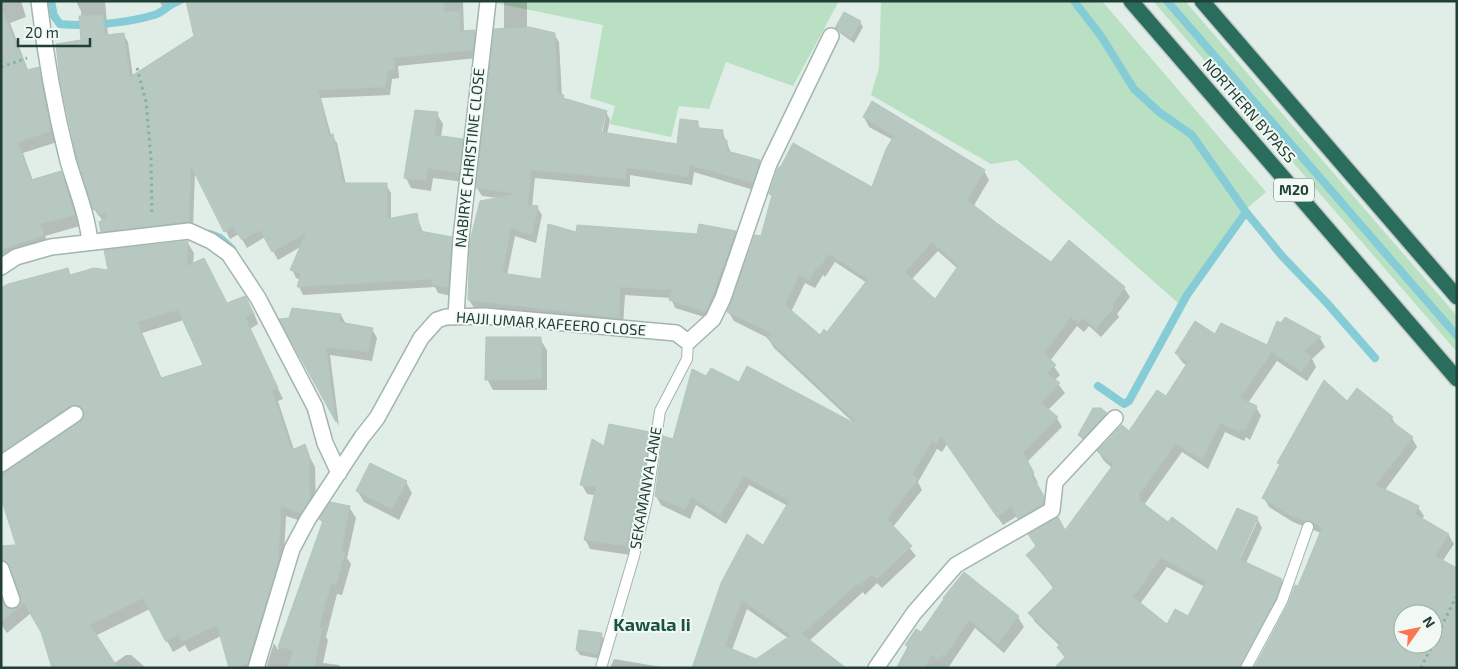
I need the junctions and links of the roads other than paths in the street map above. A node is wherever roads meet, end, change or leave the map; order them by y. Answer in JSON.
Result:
{"nodes":[{"id":1,"x":39,"y":1,"type":"edge"},
{"id":2,"x":475,"y":1,"type":"edge"},
{"id":3,"x":1131,"y":1,"type":"edge"},
{"id":4,"x":1202,"y":1,"type":"edge"},
{"id":5,"x":487,"y":8,"type":"edge"},
{"id":6,"x":831,"y":36,"type":"dead end"},
{"id":7,"x":90,"y":242,"type":"junction"},
{"id":8,"x":1,"y":267,"type":"edge"},
{"id":9,"x":1457,"y":297,"type":"edge"},
{"id":10,"x":456,"y":315,"type":"junction"},
{"id":11,"x":688,"y":342,"type":"junction"},
{"id":12,"x":1457,"y":379,"type":"edge"},
{"id":13,"x":75,"y":414,"type":"dead end"},
{"id":14,"x":1114,"y":418,"type":"dead end"},
{"id":15,"x":1,"y":464,"type":"edge"},
{"id":16,"x":339,"y":474,"type":"junction"},
{"id":17,"x":1308,"y":527,"type":"dead end"},
{"id":18,"x":1,"y":569,"type":"edge"},
{"id":19,"x":12,"y":600,"type":"dead end"},
{"id":20,"x":256,"y":668,"type":"edge"},
{"id":21,"x":601,"y":668,"type":"edge"},
{"id":22,"x":876,"y":668,"type":"edge"},
{"id":23,"x":1246,"y":668,"type":"edge"}],
"edges":[{"from":1,"to":7,"type":"street"},
{"from":2,"to":5,"type":"street"},
{"from":3,"to":12,"type":"highway","name":"NORTHERN BYPASS","number":"M20"},
{"from":4,"to":9,"type":"highway"},
{"from":5,"to":10,"type":"street","name":"NABIRYE CHRISTINE CLOSE"},
{"from":6,"to":11,"type":"street"},
{"from":7,"to":8,"type":"street"},
{"from":7,"to":16,"type":"street"},
{"from":10,"to":11,"type":"street","name":"HAJJI UMAR KAFEERO CLOSE"},
{"from":10,"to":16,"type":"street","name":"HAJJI UMAR KAFEERO CLOSE"},
{"from":11,"to":21,"type":"lane","name":"SEKAMANYA LANE"},
{"from":13,"to":15,"type":"street"},
{"from":14,"to":22,"type":"street"},
{"from":16,"to":20,"type":"street","name":"HAJJI UMAR KAFEERO CLOSE"},
{"from":17,"to":23,"type":"lane"},
{"from":18,"to":19,"type":"street"}]}
